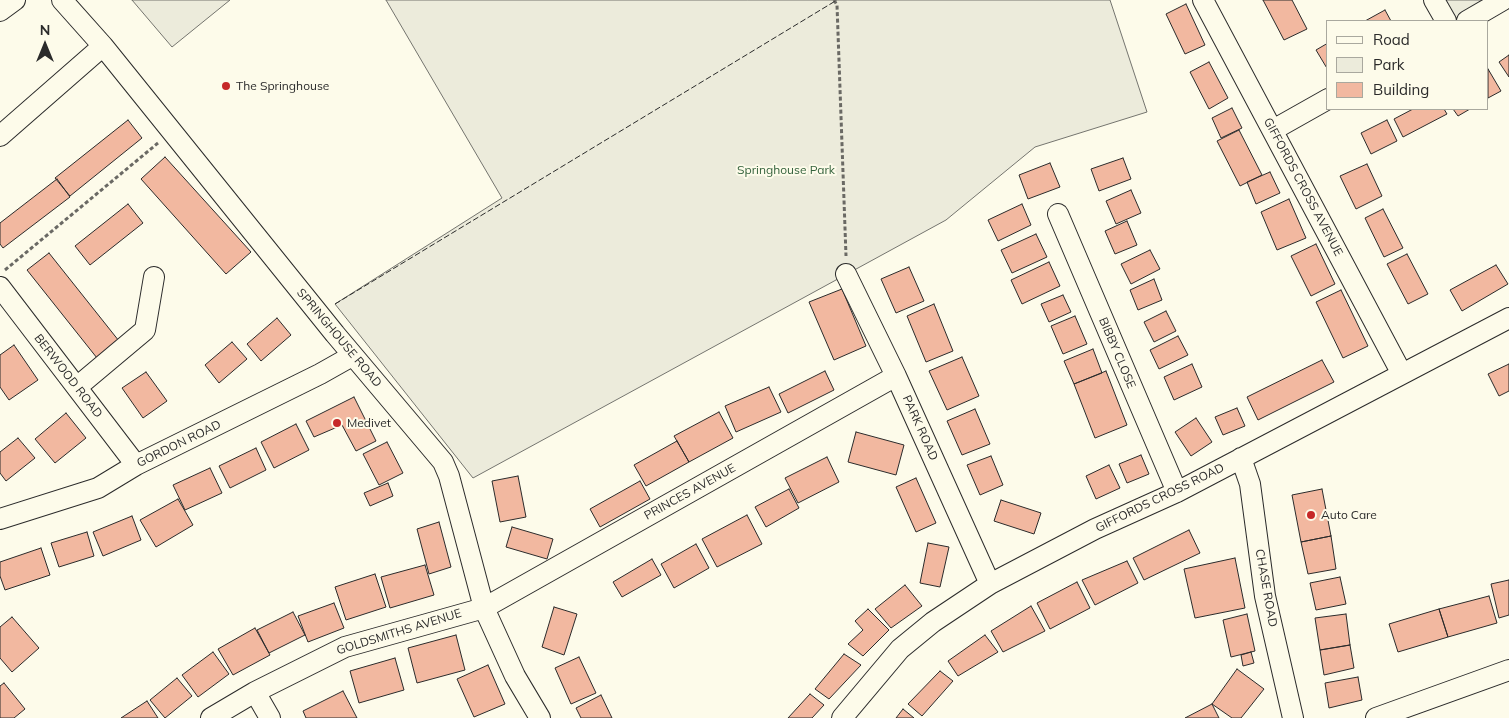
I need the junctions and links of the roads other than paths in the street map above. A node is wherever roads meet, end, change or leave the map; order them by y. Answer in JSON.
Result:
{"nodes":[{"id":1,"x":15,"y":0,"type":"edge"},
{"id":2,"x":62,"y":0,"type":"edge"},
{"id":3,"x":1203,"y":0,"type":"edge"},
{"id":4,"x":1434,"y":0,"type":"edge"},
{"id":5,"x":1503,"y":0,"type":"edge"},
{"id":6,"x":0,"y":11,"type":"edge"},
{"id":7,"x":1445,"y":20,"type":"edge"},
{"id":8,"x":1468,"y":20,"type":"edge"},
{"id":9,"x":103,"y":46,"type":"junction"},
{"id":10,"x":1326,"y":100,"type":"edge"},
{"id":11,"x":1273,"y":130,"type":"junction"},
{"id":12,"x":0,"y":136,"type":"edge"},
{"id":13,"x":1058,"y":214,"type":"dead end"},
{"id":14,"x":846,"y":274,"type":"road end"},
{"id":15,"x":154,"y":277,"type":"dead end"},
{"id":16,"x":0,"y":287,"type":"edge"},
{"id":17,"x":1509,"y":318,"type":"edge"},
{"id":18,"x":352,"y":356,"type":"junction"},
{"id":19,"x":1402,"y":374,"type":"junction"},
{"id":20,"x":896,"y":376,"type":"junction"},
{"id":21,"x":77,"y":387,"type":"junction"},
{"id":22,"x":1241,"y":458,"type":"junction"},
{"id":23,"x":136,"y":465,"type":"junction"},
{"id":24,"x":1177,"y":492,"type":"junction"},
{"id":25,"x":0,"y":519,"type":"edge"},
{"id":26,"x":990,"y":584,"type":"junction"},
{"id":27,"x":484,"y":608,"type":"junction"},
{"id":28,"x":1509,"y":670,"type":"edge"},
{"id":29,"x":255,"y":692,"type":"junction"},
{"id":30,"x":211,"y":718,"type":"edge"},
{"id":31,"x":270,"y":718,"type":"edge"},
{"id":32,"x":540,"y":718,"type":"edge"},
{"id":33,"x":842,"y":718,"type":"edge"},
{"id":34,"x":1293,"y":718,"type":"edge"},
{"id":35,"x":1376,"y":718,"type":"edge"}],
"edges":[{"from":1,"to":6,"type":"street"},
{"from":2,"to":9,"type":"street","name":"SPRINGHOUSE ROAD"},
{"from":3,"to":11,"type":"street","name":"GIFFORDS CROSS AVENUE"},
{"from":4,"to":7,"type":"street"},
{"from":5,"to":8,"type":"street"},
{"from":9,"to":12,"type":"street"},
{"from":9,"to":18,"type":"street","name":"SPRINGHOUSE ROAD"},
{"from":10,"to":11,"type":"street"},
{"from":11,"to":19,"type":"street","name":"GIFFORDS CROSS AVENUE"},
{"from":13,"to":24,"type":"street","name":"BIBBY CLOSE"},
{"from":14,"to":20,"type":"street","name":"PARK ROAD"},
{"from":15,"to":21,"type":"street"},
{"from":16,"to":21,"type":"street","name":"BERWOOD ROAD"},
{"from":17,"to":19,"type":"street","name":"GIFFORDS CROSS ROAD"},
{"from":18,"to":23,"type":"street","name":"GORDON ROAD"},
{"from":18,"to":27,"type":"street","name":"SPRINGHOUSE ROAD"},
{"from":19,"to":22,"type":"street","name":"GIFFORDS CROSS ROAD"},
{"from":20,"to":26,"type":"street","name":"PARK ROAD"},
{"from":20,"to":27,"type":"street","name":"PRINCES AVENUE"},
{"from":21,"to":23,"type":"street","name":"BERWOOD ROAD"},
{"from":22,"to":24,"type":"street","name":"GIFFORDS CROSS ROAD"},
{"from":22,"to":34,"type":"street","name":"CHASE ROAD"},
{"from":23,"to":25,"type":"street","name":"GORDON ROAD"},
{"from":24,"to":26,"type":"street","name":"GIFFORDS CROSS ROAD"},
{"from":26,"to":33,"type":"street","name":"GIFFORDS CROSS ROAD"},
{"from":27,"to":29,"type":"street","name":"GOLDSMITHS AVENUE"},
{"from":27,"to":32,"type":"street","name":"SPRINGHOUSE ROAD"},
{"from":28,"to":35,"type":"street"},
{"from":29,"to":30,"type":"street","name":"GOLDSMITHS AVENUE"},
{"from":29,"to":31,"type":"street"}]}
